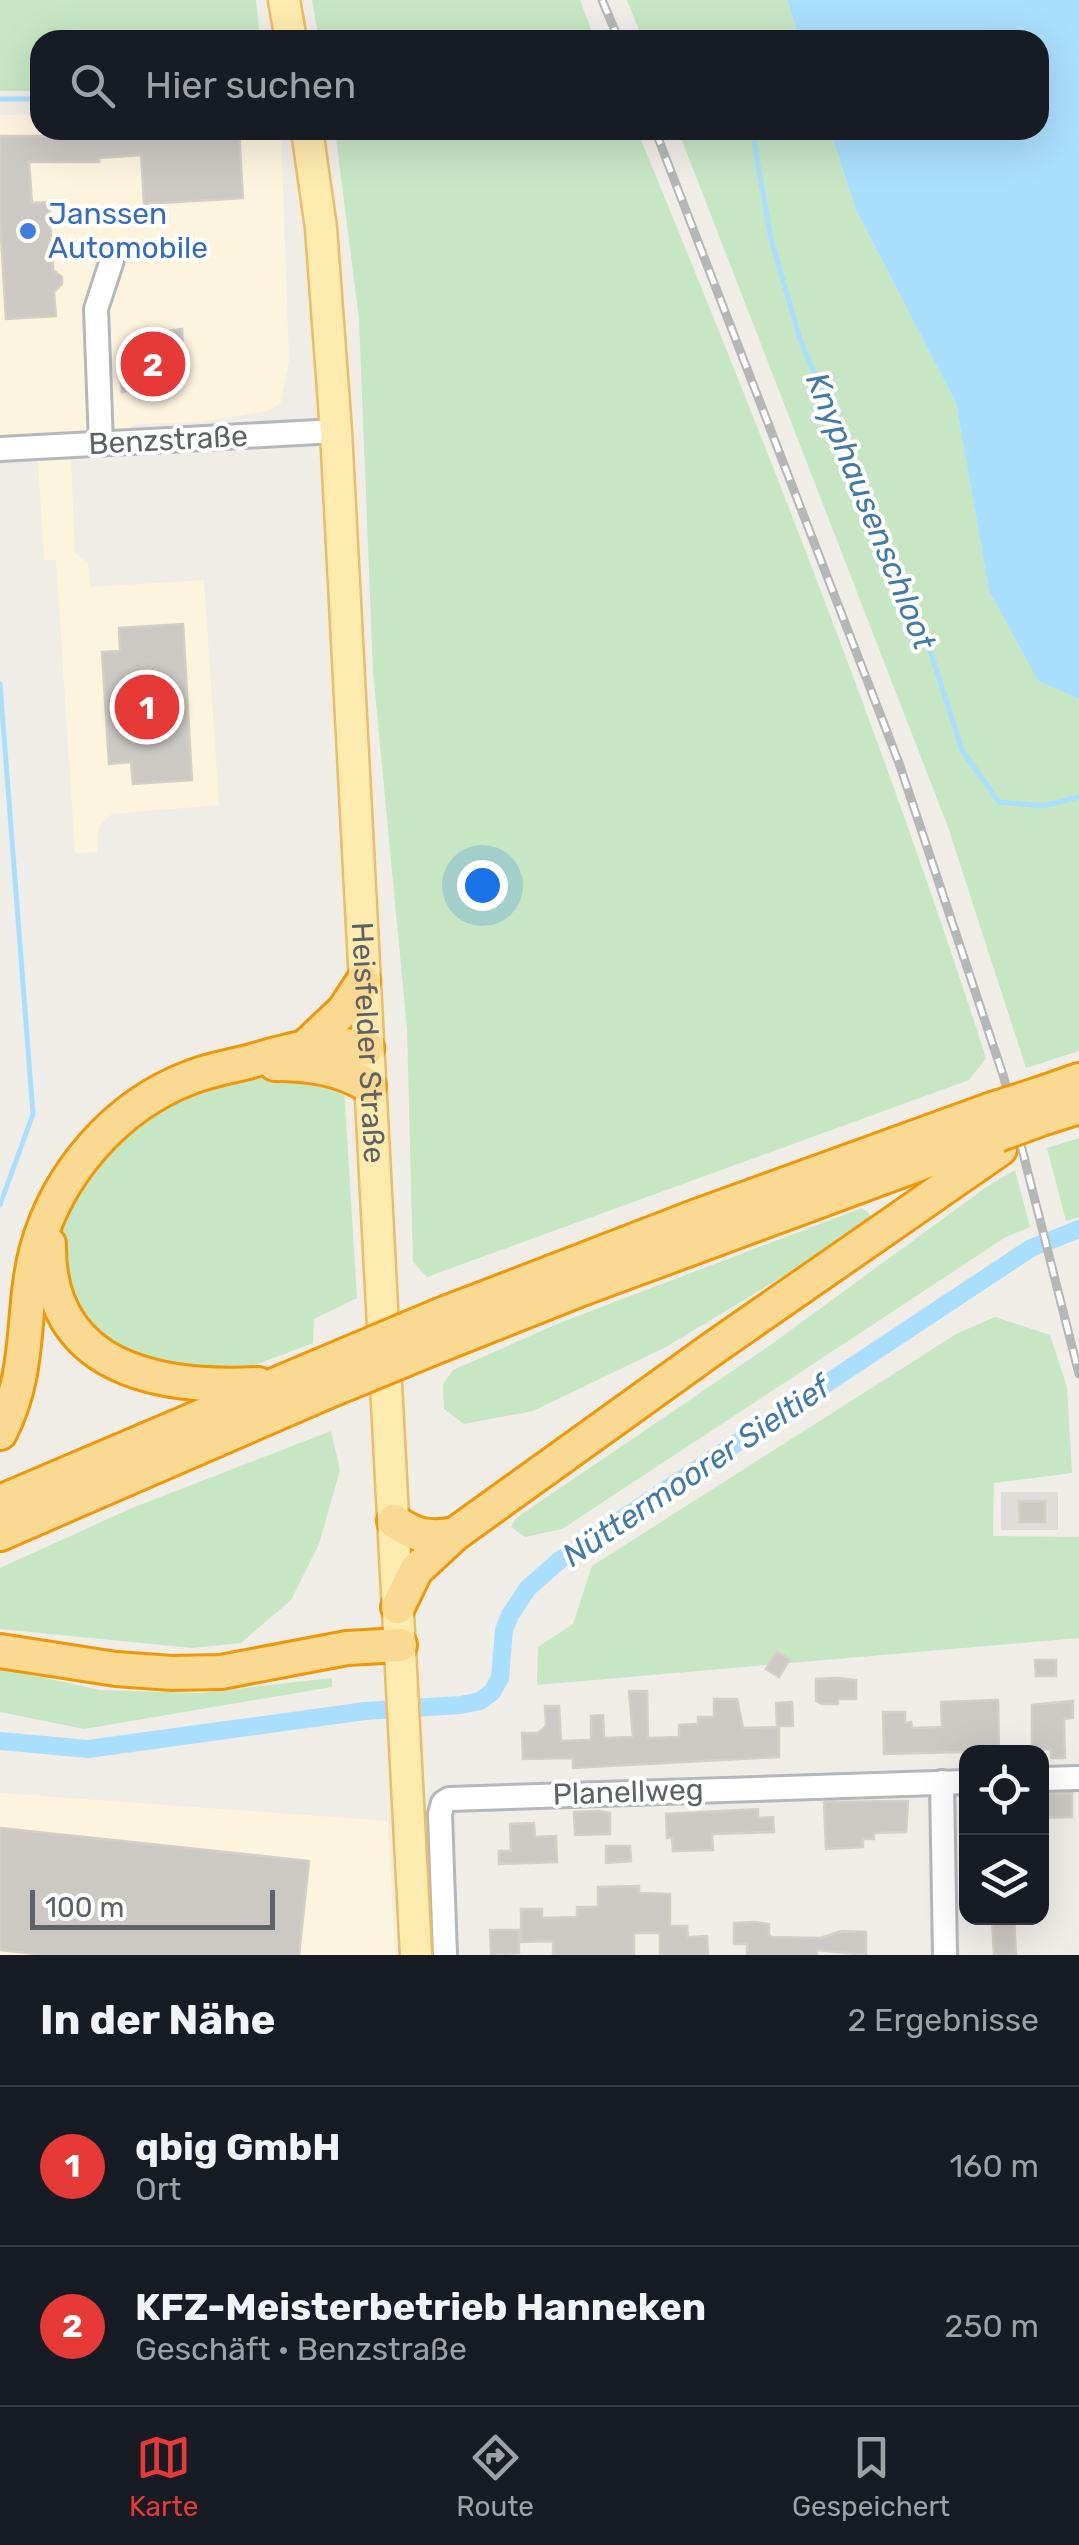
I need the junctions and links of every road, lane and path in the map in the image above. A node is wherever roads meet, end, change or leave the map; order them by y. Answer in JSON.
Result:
{"nodes":[{"id":1,"x":284,"y":0,"type":"edge"},
{"id":2,"x":289,"y":30,"type":"edge"},
{"id":3,"x":308,"y":140,"type":"edge"},
{"id":4,"x":112,"y":260,"type":"dead end"},
{"id":5,"x":336,"y":431,"type":"junction"},
{"id":6,"x":102,"y":444,"type":"junction"},
{"id":7,"x":0,"y":449,"type":"edge"},
{"id":8,"x":363,"y":981,"type":"junction"},
{"id":9,"x":307,"y":1045,"type":"junction"},
{"id":10,"x":366,"y":1048,"type":"junction"},
{"id":11,"x":240,"y":1064,"type":"junction"},
{"id":12,"x":1079,"y":1080,"type":"edge"},
{"id":13,"x":368,"y":1086,"type":"junction"},
{"id":14,"x":1079,"y":1107,"type":"edge"},
{"id":15,"x":1015,"y":1122,"type":"junction"},
{"id":16,"x":50,"y":1215,"type":"junction"},
{"id":17,"x":321,"y":1380,"type":"junction"},
{"id":18,"x":278,"y":1383,"type":"junction"},
{"id":19,"x":0,"y":1433,"type":"edge"},
{"id":20,"x":0,"y":1502,"type":"edge"},
{"id":21,"x":394,"y":1521,"type":"junction"},
{"id":22,"x":0,"y":1534,"type":"edge"},
{"id":23,"x":455,"y":1534,"type":"junction"},
{"id":24,"x":398,"y":1608,"type":"junction"},
{"id":25,"x":400,"y":1645,"type":"junction"},
{"id":26,"x":0,"y":1651,"type":"edge"},
{"id":27,"x":1079,"y":1778,"type":"edge"},
{"id":28,"x":1049,"y":1779,"type":"edge"},
{"id":29,"x":942,"y":1782,"type":"junction"},
{"id":30,"x":959,"y":1782,"type":"edge"},
{"id":31,"x":416,"y":1955,"type":"edge"},
{"id":32,"x":445,"y":1955,"type":"edge"},
{"id":33,"x":945,"y":1955,"type":"edge"}],
"edges":[{"from":1,"to":2,"type":"main road"},
{"from":3,"to":5,"type":"main road","name":"Heisfelder Straße"},
{"from":4,"to":6,"type":"street"},
{"from":5,"to":6,"type":"street","name":"Benzstraße"},
{"from":5,"to":8,"type":"main road","name":"Heisfelder Straße"},
{"from":6,"to":7,"type":"street","name":"Benzstraße"},
{"from":8,"to":9,"type":"highway"},
{"from":8,"to":10,"type":"main road","name":"Heisfelder Straße"},
{"from":9,"to":10,"type":"highway"},
{"from":9,"to":11,"type":"highway"},
{"from":10,"to":13,"type":"main road","name":"Heisfelder Straße"},
{"from":11,"to":13,"type":"highway"},
{"from":11,"to":16,"type":"highway"},
{"from":12,"to":15,"type":"highway"},
{"from":13,"to":21,"type":"main road","name":"Heisfelder Straße"},
{"from":14,"to":15,"type":"highway"},
{"from":15,"to":17,"type":"highway","bridge":true},
{"from":15,"to":23,"type":"highway"},
{"from":16,"to":18,"type":"highway"},
{"from":16,"to":19,"type":"highway"},
{"from":17,"to":18,"type":"highway"},
{"from":17,"to":22,"type":"highway"},
{"from":18,"to":20,"type":"highway"},
{"from":21,"to":23,"type":"highway"},
{"from":21,"to":24,"type":"main road","name":"Heisfelder Straße"},
{"from":23,"to":24,"type":"highway"},
{"from":24,"to":25,"type":"main road","name":"Heisfelder Straße"},
{"from":25,"to":26,"type":"highway"},
{"from":25,"to":31,"type":"main road","name":"Heisfelder Straße"},
{"from":27,"to":28,"type":"street"},
{"from":29,"to":30,"type":"street","name":"Planellweg"},
{"from":29,"to":32,"type":"street","name":"Planellweg"},
{"from":29,"to":33,"type":"street"}]}
